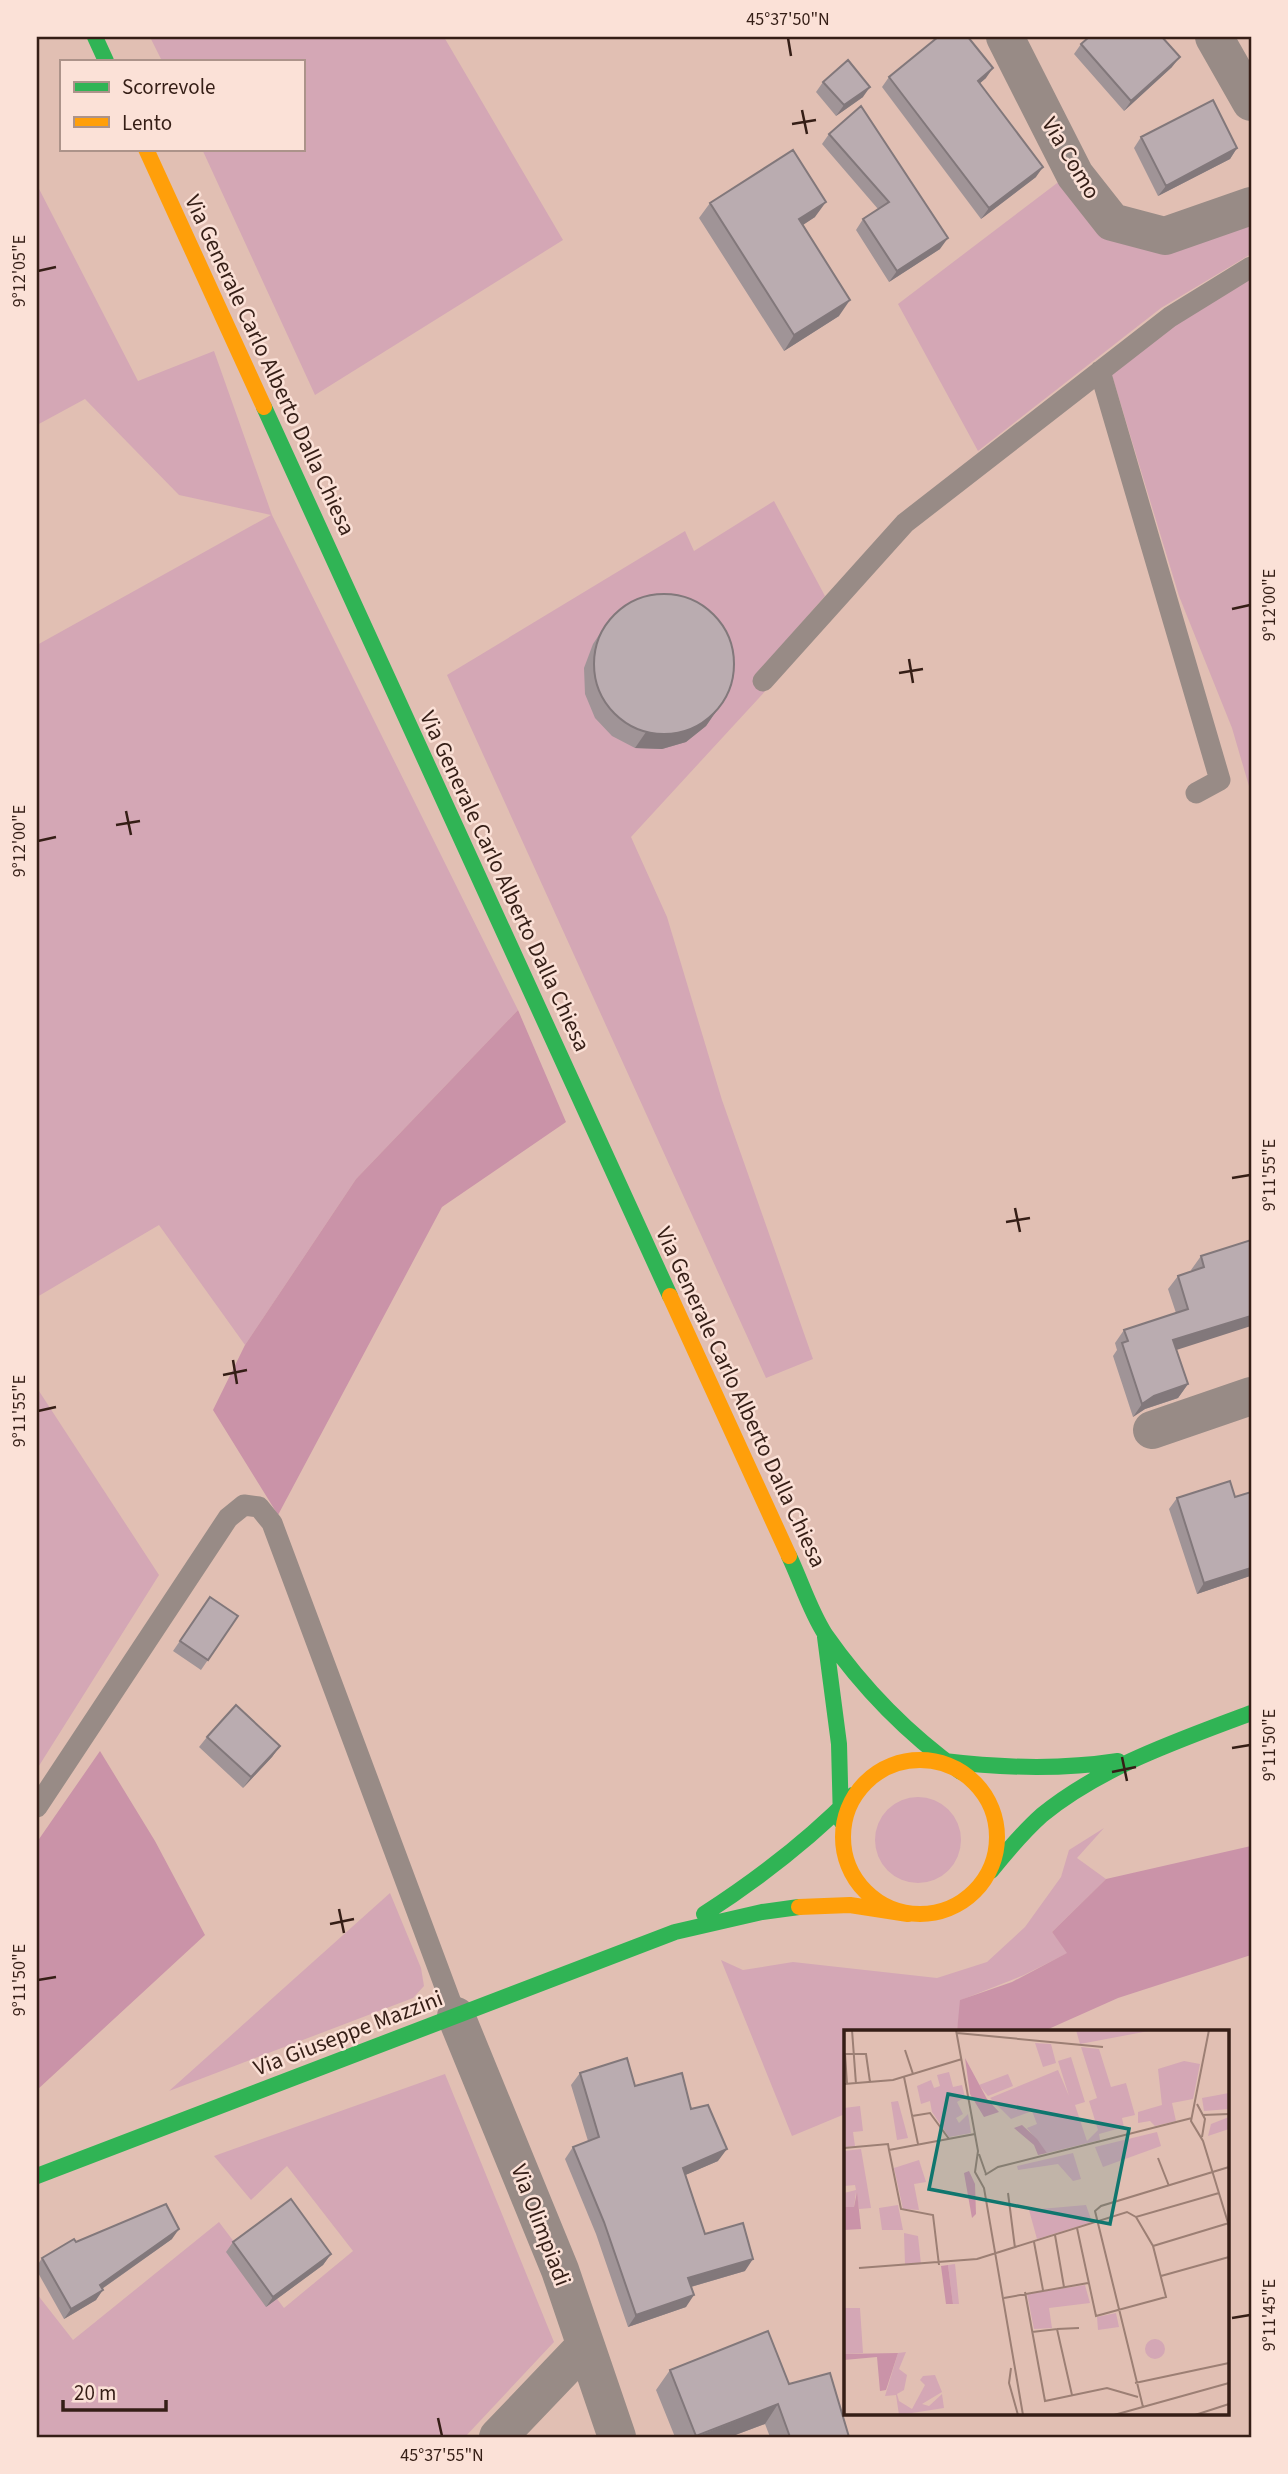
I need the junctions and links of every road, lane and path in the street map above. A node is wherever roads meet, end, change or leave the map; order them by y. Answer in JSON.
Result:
{"nodes":[{"id":1,"x":95,"y":37,"type":"edge"},
{"id":2,"x":1005,"y":37,"type":"edge"},
{"id":3,"x":1214,"y":37,"type":"edge"},
{"id":4,"x":106,"y":60,"type":"edge"},
{"id":5,"x":1251,"y":102,"type":"edge"},
{"id":6,"x":146,"y":150,"type":"edge"},
{"id":7,"x":1251,"y":206,"type":"edge"},
{"id":8,"x":1251,"y":267,"type":"edge"},
{"id":9,"x":1100,"y":371,"type":"junction"},
{"id":10,"x":763,"y":681,"type":"dead end"},
{"id":11,"x":1196,"y":793,"type":"dead end"},
{"id":12,"x":1251,"y":1396,"type":"edge"},
{"id":13,"x":1153,"y":1430,"type":"dead end"},
{"id":14,"x":824,"y":1632,"type":"junction"},
{"id":15,"x":1251,"y":1713,"type":"edge"},
{"id":16,"x":1144,"y":1755,"type":"junction"},
{"id":17,"x":928,"y":1760,"type":"junction"},
{"id":18,"x":945,"y":1761,"type":"junction"},
{"id":19,"x":961,"y":1772,"type":"junction"},
{"id":20,"x":859,"y":1788,"type":"junction"},
{"id":21,"x":37,"y":1807,"type":"edge"},
{"id":22,"x":841,"y":1809,"type":"junction"},
{"id":23,"x":843,"y":1840,"type":"junction"},
{"id":24,"x":983,"y":1881,"type":"junction"},
{"id":25,"x":908,"y":1914,"type":"junction"},
{"id":26,"x":675,"y":1932,"type":"junction"},
{"id":27,"x":456,"y":2016,"type":"junction"},
{"id":28,"x":37,"y":2176,"type":"edge"},
{"id":29,"x":584,"y":2347,"type":"junction"},
{"id":30,"x":498,"y":2437,"type":"edge"},
{"id":31,"x":617,"y":2437,"type":"edge"}],
"edges":[{"from":1,"to":4,"type":"street"},
{"from":2,"to":7,"type":"street","name":"Via Como"},
{"from":3,"to":5,"type":"street"},
{"from":6,"to":14,"type":"street","name":"Via Generale Carlo Alberto Dalla Chiesa"},
{"from":8,"to":9,"type":"lane"},
{"from":9,"to":10,"type":"lane"},
{"from":9,"to":11,"type":"lane"},
{"from":12,"to":13,"type":"street"},
{"from":14,"to":18,"type":"street","name":"Via Generale Carlo Alberto Dalla Chiesa"},
{"from":14,"to":22,"type":"street","name":"Via Generale Carlo Alberto Dalla Chiesa"},
{"from":15,"to":16,"type":"street"},
{"from":16,"to":18,"type":"street"},
{"from":16,"to":24,"type":"street"},
{"from":17,"to":18,"type":"street"},
{"from":17,"to":19,"type":"street"},
{"from":17,"to":20,"type":"street"},
{"from":18,"to":19,"type":"street","name":"Via Generale Carlo Alberto Dalla Chiesa"},
{"from":19,"to":24,"type":"street"},
{"from":20,"to":22,"type":"street","name":"Via Giuseppe Mazzini"},
{"from":20,"to":23,"type":"street"},
{"from":21,"to":27,"type":"lane"},
{"from":22,"to":23,"type":"street","name":"Via Generale Carlo Alberto Dalla Chiesa"},
{"from":22,"to":26,"type":"street","name":"Via Giuseppe Mazzini"},
{"from":23,"to":25,"type":"street"},
{"from":24,"to":25,"type":"street"},
{"from":25,"to":26,"type":"street","name":"Via Giuseppe Mazzini"},
{"from":26,"to":27,"type":"street","name":"Via Giuseppe Mazzini"},
{"from":27,"to":28,"type":"street","name":"Via Giuseppe Mazzini"},
{"from":27,"to":29,"type":"street","name":"Via Olimpiadi"},
{"from":29,"to":30,"type":"street"},
{"from":29,"to":31,"type":"street","name":"Via Olimpiadi"}]}
